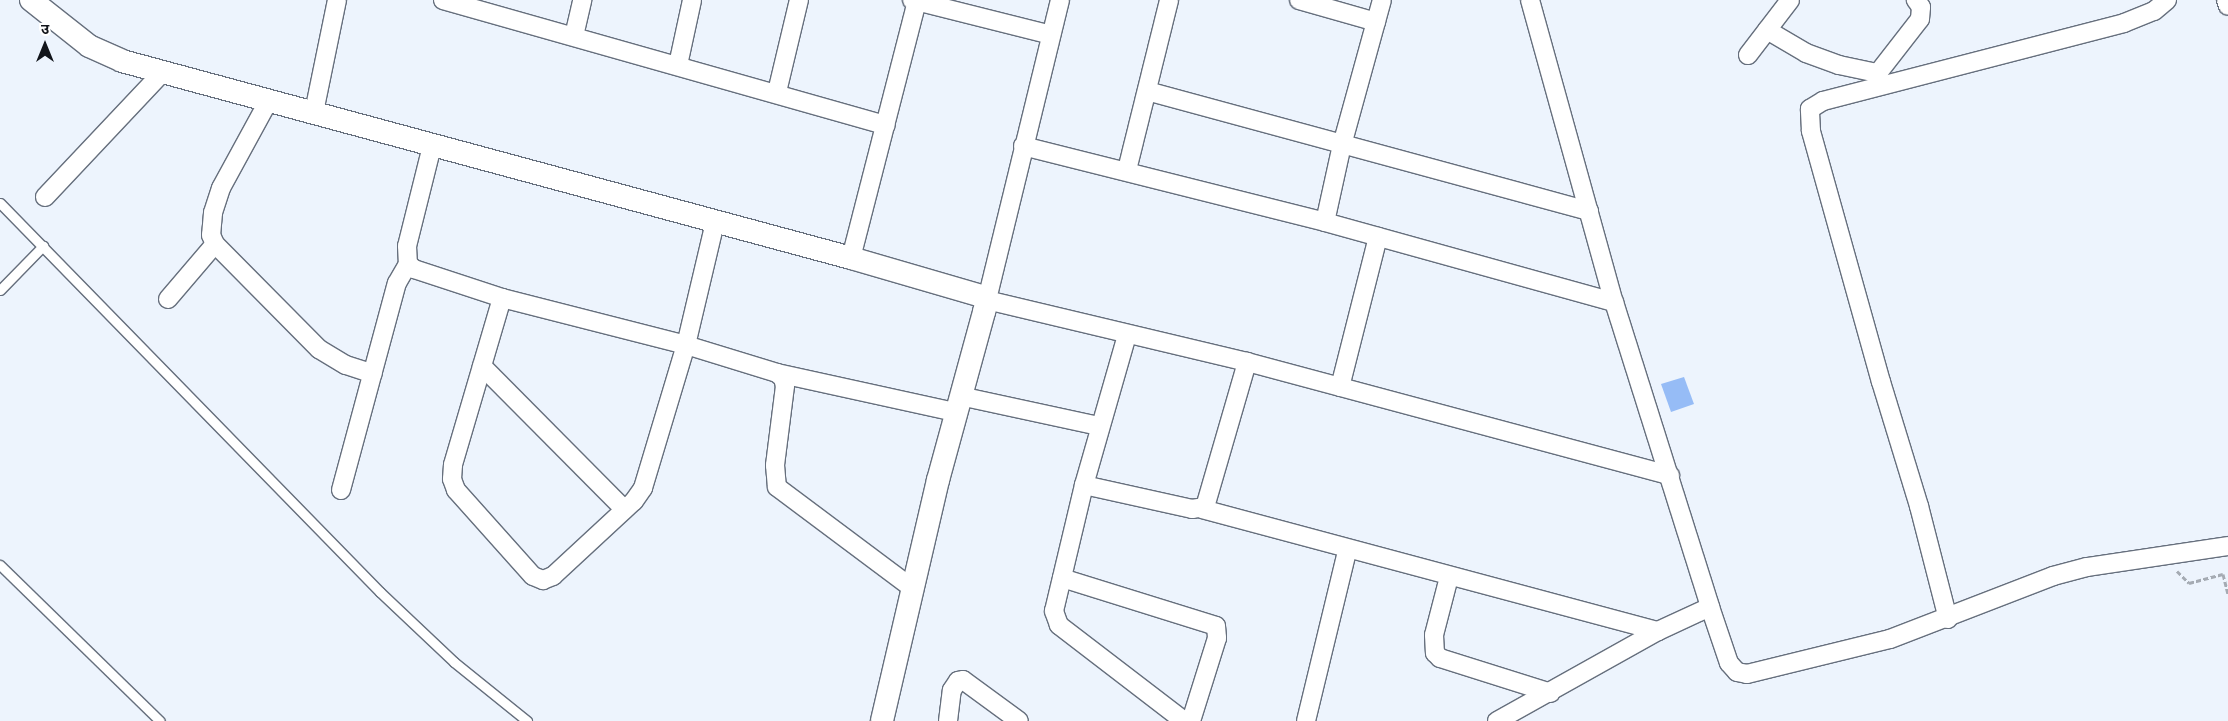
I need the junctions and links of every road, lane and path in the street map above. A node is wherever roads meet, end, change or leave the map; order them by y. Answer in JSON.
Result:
{"nodes":[{"id":1,"x":31,"y":0,"type":"edge"},
{"id":2,"x":337,"y":0,"type":"edge"},
{"id":3,"x":443,"y":0,"type":"edge"},
{"id":4,"x":582,"y":0,"type":"edge"},
{"id":5,"x":692,"y":0,"type":"edge"},
{"id":6,"x":798,"y":0,"type":"edge"},
{"id":7,"x":1060,"y":0,"type":"edge"},
{"id":8,"x":1169,"y":0,"type":"edge"},
{"id":9,"x":1299,"y":0,"type":"edge"},
{"id":10,"x":1382,"y":0,"type":"edge"},
{"id":11,"x":1530,"y":0,"type":"edge"},
{"id":12,"x":1790,"y":0,"type":"edge"},
{"id":13,"x":1916,"y":0,"type":"edge"},
{"id":14,"x":2167,"y":0,"type":"edge"},
{"id":15,"x":2226,"y":0,"type":"edge"},
{"id":16,"x":915,"y":1,"type":"edge"},
{"id":17,"x":477,"y":5,"type":"edge"},
{"id":18,"x":2228,"y":6,"type":"edge"},
{"id":19,"x":1376,"y":22,"type":"junction"},
{"id":20,"x":1767,"y":30,"type":"junction"},
{"id":21,"x":1051,"y":35,"type":"junction"},
{"id":22,"x":574,"y":36,"type":"junction"},
{"id":23,"x":1748,"y":54,"type":"dead end"},
{"id":24,"x":678,"y":65,"type":"junction"},
{"id":25,"x":163,"y":72,"type":"junction"},
{"id":26,"x":1147,"y":91,"type":"junction"},
{"id":27,"x":777,"y":92,"type":"junction"},
{"id":28,"x":269,"y":100,"type":"junction"},
{"id":29,"x":314,"y":112,"type":"junction"},
{"id":30,"x":886,"y":125,"type":"junction"},
{"id":31,"x":1342,"y":144,"type":"junction"},
{"id":32,"x":432,"y":146,"type":"junction"},
{"id":33,"x":1023,"y":146,"type":"junction"},
{"id":34,"x":1127,"y":170,"type":"junction"},
{"id":35,"x":45,"y":196,"type":"dead end"},
{"id":36,"x":0,"y":203,"type":"edge"},
{"id":37,"x":1590,"y":211,"type":"junction"},
{"id":38,"x":715,"y":222,"type":"junction"},
{"id":39,"x":1325,"y":222,"type":"junction"},
{"id":40,"x":1378,"y":237,"type":"junction"},
{"id":41,"x":215,"y":244,"type":"junction"},
{"id":42,"x":43,"y":246,"type":"junction"},
{"id":43,"x":851,"y":258,"type":"junction"},
{"id":44,"x":408,"y":264,"type":"junction"},
{"id":45,"x":0,"y":290,"type":"edge"},
{"id":46,"x":502,"y":298,"type":"junction"},
{"id":47,"x":168,"y":299,"type":"dead end"},
{"id":48,"x":987,"y":300,"type":"junction"},
{"id":49,"x":1614,"y":302,"type":"junction"},
{"id":50,"x":1126,"y":335,"type":"junction"},
{"id":51,"x":686,"y":345,"type":"junction"},
{"id":52,"x":1248,"y":362,"type":"junction"},
{"id":53,"x":482,"y":366,"type":"junction"},
{"id":54,"x":777,"y":373,"type":"junction"},
{"id":55,"x":373,"y":374,"type":"junction"},
{"id":56,"x":1340,"y":387,"type":"junction"},
{"id":57,"x":958,"y":404,"type":"junction"},
{"id":58,"x":1099,"y":426,"type":"junction"},
{"id":59,"x":1670,"y":476,"type":"junction"},
{"id":60,"x":1084,"y":485,"type":"junction"},
{"id":61,"x":341,"y":490,"type":"dead end"},
{"id":62,"x":624,"y":509,"type":"junction"},
{"id":63,"x":1202,"y":509,"type":"junction"},
{"id":64,"x":2228,"y":546,"type":"edge"},
{"id":65,"x":1347,"y":550,"type":"junction"},
{"id":66,"x":0,"y":565,"type":"edge"},
{"id":67,"x":1449,"y":577,"type":"junction"},
{"id":68,"x":1062,"y":578,"type":"junction"},
{"id":69,"x":2206,"y":579,"type":"dead end"},
{"id":70,"x":912,"y":588,"type":"junction"},
{"id":71,"x":2228,"y":594,"type":"edge"},
{"id":72,"x":1710,"y":607,"type":"junction"},
{"id":73,"x":1948,"y":619,"type":"junction"},
{"id":74,"x":1658,"y":631,"type":"junction"},
{"id":75,"x":1551,"y":692,"type":"junction"},
{"id":76,"x":160,"y":721,"type":"edge"},
{"id":77,"x":527,"y":721,"type":"edge"},
{"id":78,"x":882,"y":721,"type":"edge"},
{"id":79,"x":948,"y":721,"type":"edge"},
{"id":80,"x":1019,"y":721,"type":"edge"},
{"id":81,"x":1184,"y":721,"type":"edge"},
{"id":82,"x":1190,"y":721,"type":"edge"},
{"id":83,"x":1306,"y":721,"type":"edge"},
{"id":84,"x":1497,"y":721,"type":"edge"}],
"edges":[{"from":1,"to":25,"type":"street"},
{"from":2,"to":29,"type":"street"},
{"from":3,"to":17,"type":"street"},
{"from":4,"to":22,"type":"street"},
{"from":5,"to":24,"type":"street"},
{"from":6,"to":27,"type":"street"},
{"from":7,"to":21,"type":"street"},
{"from":8,"to":26,"type":"street"},
{"from":9,"to":19,"type":"street"},
{"from":10,"to":19,"type":"street"},
{"from":11,"to":37,"type":"street"},
{"from":12,"to":20,"type":"street"},
{"from":13,"to":20,"type":"street"},
{"from":14,"to":73,"type":"street"},
{"from":15,"to":18,"type":"street"},
{"from":16,"to":21,"type":"street"},
{"from":16,"to":30,"type":"street"},
{"from":17,"to":22,"type":"street"},
{"from":19,"to":31,"type":"street"},
{"from":20,"to":23,"type":"street"},
{"from":21,"to":33,"type":"street"},
{"from":22,"to":24,"type":"street"},
{"from":24,"to":27,"type":"street"},
{"from":25,"to":28,"type":"street"},
{"from":25,"to":35,"type":"street"},
{"from":26,"to":31,"type":"street"},
{"from":26,"to":34,"type":"street"},
{"from":27,"to":30,"type":"street"},
{"from":28,"to":29,"type":"street"},
{"from":28,"to":41,"type":"street"},
{"from":29,"to":32,"type":"street"},
{"from":30,"to":43,"type":"street"},
{"from":31,"to":37,"type":"street"},
{"from":31,"to":39,"type":"street"},
{"from":32,"to":38,"type":"street"},
{"from":32,"to":44,"type":"street"},
{"from":33,"to":34,"type":"street"},
{"from":33,"to":48,"type":"street"},
{"from":34,"to":39,"type":"street"},
{"from":36,"to":42,"type":"lane"},
{"from":37,"to":49,"type":"street"},
{"from":38,"to":43,"type":"street"},
{"from":38,"to":51,"type":"street"},
{"from":39,"to":40,"type":"street"},
{"from":40,"to":49,"type":"street"},
{"from":40,"to":56,"type":"street"},
{"from":41,"to":47,"type":"street"},
{"from":41,"to":55,"type":"street"},
{"from":42,"to":45,"type":"lane"},
{"from":42,"to":77,"type":"lane"},
{"from":43,"to":48,"type":"street"},
{"from":44,"to":46,"type":"street"},
{"from":44,"to":55,"type":"street"},
{"from":46,"to":51,"type":"street"},
{"from":46,"to":53,"type":"street"},
{"from":48,"to":50,"type":"street"},
{"from":48,"to":57,"type":"street"},
{"from":49,"to":59,"type":"street"},
{"from":50,"to":52,"type":"street"},
{"from":50,"to":58,"type":"street"},
{"from":51,"to":54,"type":"street"},
{"from":51,"to":62,"type":"street"},
{"from":52,"to":56,"type":"street"},
{"from":52,"to":63,"type":"street"},
{"from":53,"to":62,"type":"street"},
{"from":53,"to":62,"type":"street"},
{"from":54,"to":57,"type":"street"},
{"from":54,"to":70,"type":"street"},
{"from":55,"to":61,"type":"street"},
{"from":56,"to":59,"type":"street"},
{"from":57,"to":58,"type":"street"},
{"from":57,"to":70,"type":"street"},
{"from":58,"to":60,"type":"street"},
{"from":59,"to":72,"type":"street"},
{"from":60,"to":63,"type":"street"},
{"from":60,"to":68,"type":"street"},
{"from":63,"to":65,"type":"street"},
{"from":64,"to":73,"type":"street"},
{"from":65,"to":67,"type":"street"},
{"from":65,"to":83,"type":"street"},
{"from":66,"to":76,"type":"lane"},
{"from":67,"to":74,"type":"street"},
{"from":67,"to":75,"type":"street"},
{"from":68,"to":81,"type":"street"},
{"from":68,"to":82,"type":"street"},
{"from":69,"to":71,"type":"path"},
{"from":70,"to":78,"type":"street"},
{"from":72,"to":73,"type":"street"},
{"from":72,"to":74,"type":"street"},
{"from":74,"to":75,"type":"street"},
{"from":75,"to":84,"type":"street"},
{"from":79,"to":80,"type":"street"}]}
